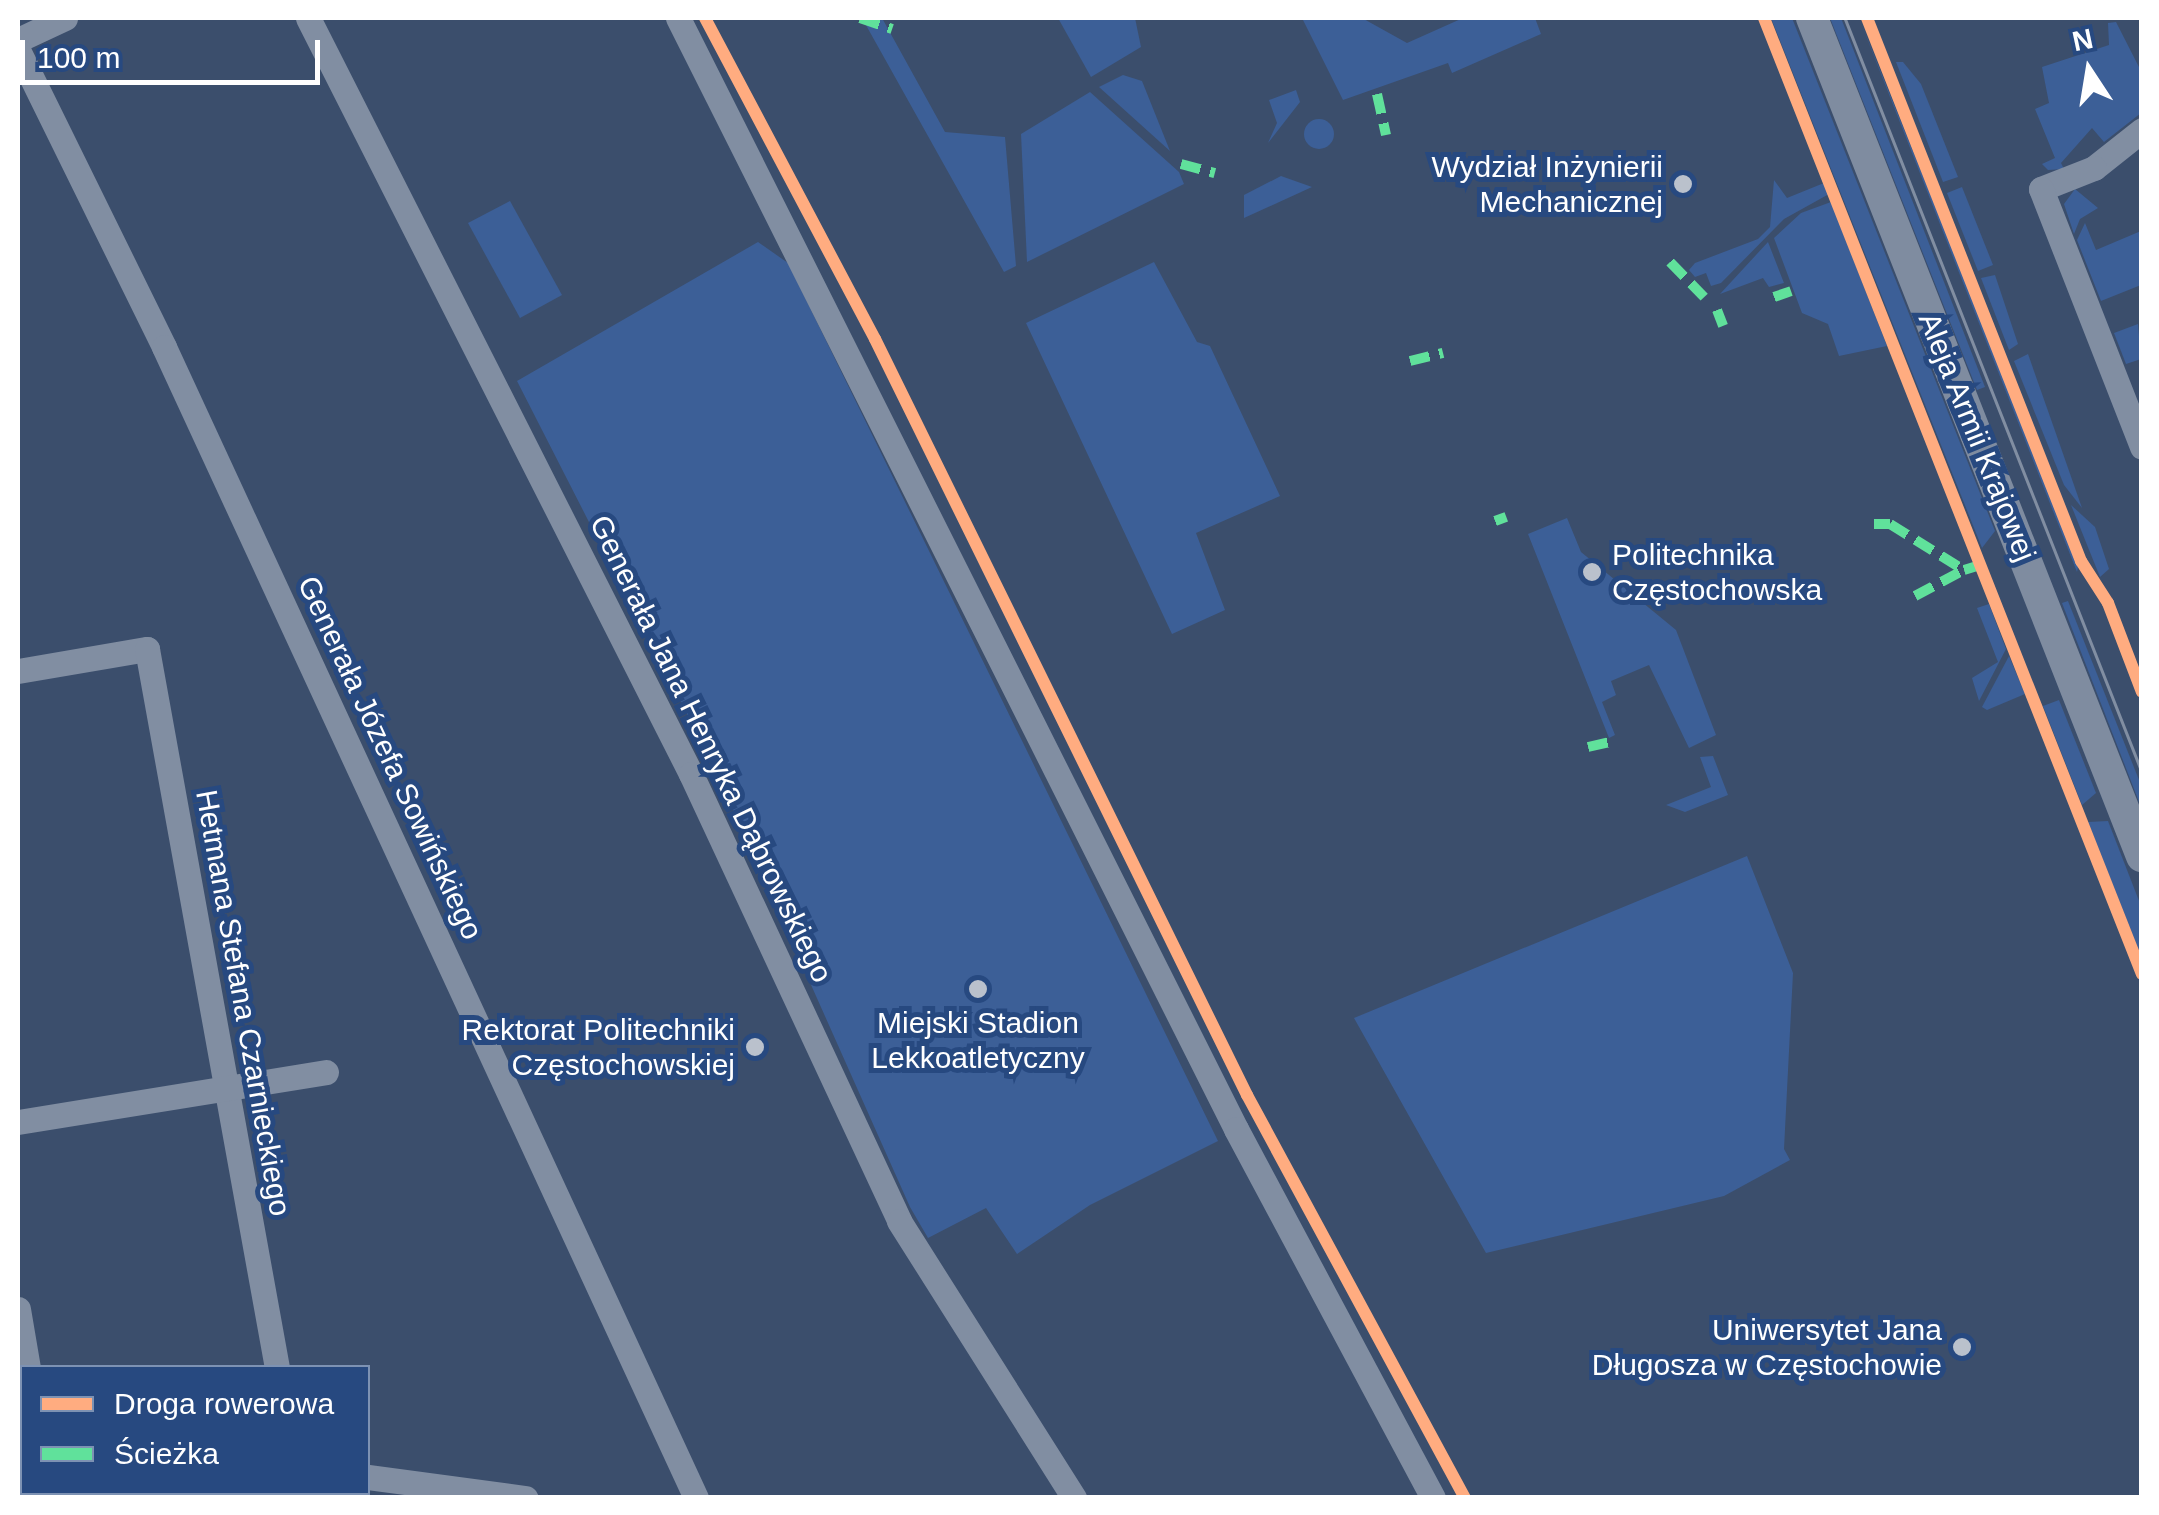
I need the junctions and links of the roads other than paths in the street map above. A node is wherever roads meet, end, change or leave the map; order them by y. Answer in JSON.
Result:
{"nodes":[{"id":1,"x":65,"y":18,"type":"edge"},
{"id":2,"x":308,"y":18,"type":"edge"},
{"id":3,"x":678,"y":18,"type":"edge"},
{"id":4,"x":1812,"y":18,"type":"edge"},
{"id":5,"x":18,"y":40,"type":"edge"},
{"id":6,"x":18,"y":50,"type":"edge"},
{"id":7,"x":2142,"y":130,"type":"edge"},
{"id":8,"x":2142,"y":447,"type":"edge"},
{"id":9,"x":18,"y":671,"type":"edge"},
{"id":10,"x":2142,"y":856,"type":"edge"},
{"id":11,"x":326,"y":1072,"type":"dead end"},
{"id":12,"x":225,"y":1090,"type":"junction"},
{"id":13,"x":18,"y":1122,"type":"edge"},
{"id":14,"x":18,"y":1309,"type":"edge"},
{"id":15,"x":27,"y":1365,"type":"edge"},
{"id":16,"x":276,"y":1365,"type":"edge"},
{"id":17,"x":370,"y":1477,"type":"edge"},
{"id":18,"x":526,"y":1498,"type":"edge"},
{"id":19,"x":696,"y":1498,"type":"edge"},
{"id":20,"x":1074,"y":1498,"type":"edge"},
{"id":21,"x":1433,"y":1498,"type":"edge"}],
"edges":[{"from":1,"to":5,"type":"street"},
{"from":2,"to":20,"type":"street","name":"Generała Jana Henryka Dąbrowskiego"},
{"from":3,"to":21,"type":"street"},
{"from":4,"to":10,"type":"main road","name":"Aleja Armii Krajowej"},
{"from":6,"to":19,"type":"street","name":"Generała Józefa Sowińskiego"},
{"from":7,"to":8,"type":"street"},
{"from":9,"to":12,"type":"street","name":"Hetmana Stefana Czarnieckiego"},
{"from":11,"to":12,"type":"street"},
{"from":12,"to":13,"type":"street"},
{"from":12,"to":16,"type":"street","name":"Hetmana Stefana Czarnieckiego"},
{"from":14,"to":15,"type":"street"},
{"from":17,"to":18,"type":"street"}]}
